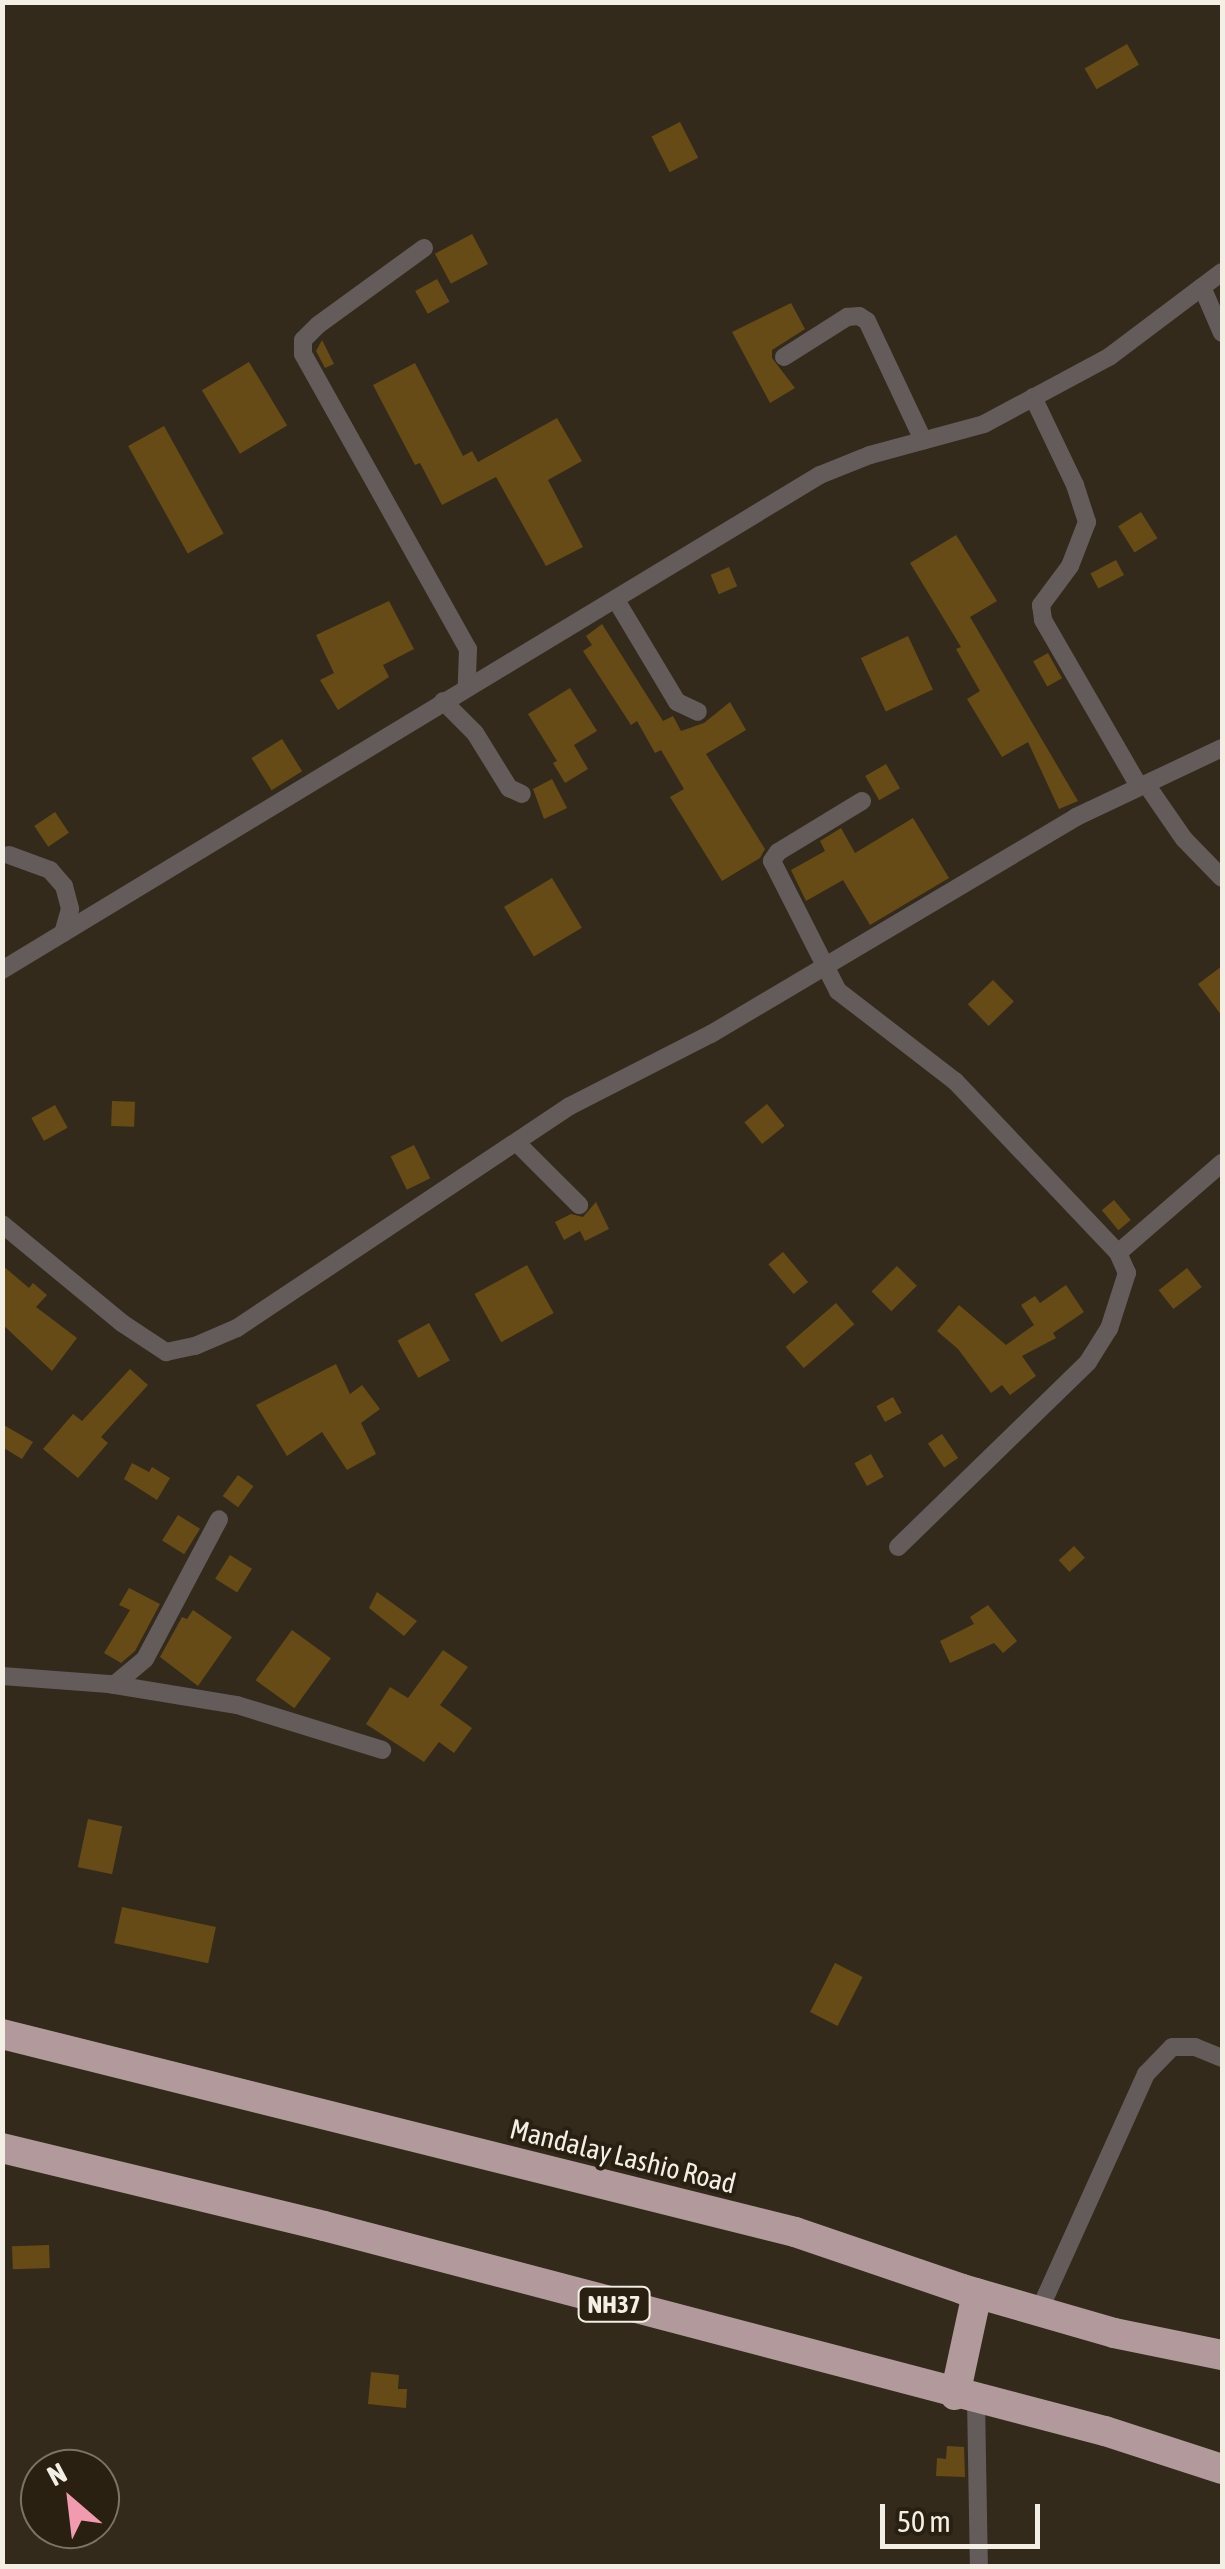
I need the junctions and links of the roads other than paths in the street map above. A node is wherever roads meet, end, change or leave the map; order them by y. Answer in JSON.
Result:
{"nodes":[{"id":1,"x":424,"y":248,"type":"dead end"},
{"id":2,"x":1222,"y":272,"type":"edge"},
{"id":3,"x":1202,"y":287,"type":"junction"},
{"id":4,"x":1222,"y":333,"type":"edge"},
{"id":5,"x":784,"y":357,"type":"dead end"},
{"id":6,"x":1033,"y":398,"type":"junction"},
{"id":7,"x":923,"y":440,"type":"junction"},
{"id":8,"x":616,"y":600,"type":"junction"},
{"id":9,"x":467,"y":687,"type":"junction"},
{"id":10,"x":443,"y":701,"type":"junction"},
{"id":11,"x":698,"y":712,"type":"dead end"},
{"id":12,"x":1222,"y":748,"type":"edge"},
{"id":13,"x":1142,"y":785,"type":"junction"},
{"id":14,"x":522,"y":794,"type":"dead end"},
{"id":15,"x":862,"y":801,"type":"dead end"},
{"id":16,"x":8,"y":856,"type":"dead end"},
{"id":17,"x":1222,"y":878,"type":"edge"},
{"id":18,"x":63,"y":933,"type":"junction"},
{"id":19,"x":825,"y":966,"type":"junction"},
{"id":20,"x":2,"y":970,"type":"edge"},
{"id":21,"x":517,"y":1143,"type":"junction"},
{"id":22,"x":1222,"y":1163,"type":"edge"},
{"id":23,"x":579,"y":1205,"type":"dead end"},
{"id":24,"x":2,"y":1224,"type":"edge"},
{"id":25,"x":1118,"y":1253,"type":"junction"},
{"id":26,"x":219,"y":1519,"type":"dead end"},
{"id":27,"x":898,"y":1547,"type":"dead end"},
{"id":28,"x":2,"y":1676,"type":"edge"},
{"id":29,"x":114,"y":1685,"type":"junction"},
{"id":30,"x":382,"y":1750,"type":"dead end"},
{"id":31,"x":2,"y":2034,"type":"edge"},
{"id":32,"x":1222,"y":2058,"type":"edge"},
{"id":33,"x":2,"y":2148,"type":"edge"},
{"id":34,"x":977,"y":2293,"type":"junction"},
{"id":35,"x":1039,"y":2311,"type":"junction"},
{"id":36,"x":1222,"y":2355,"type":"edge"},
{"id":37,"x":965,"y":2397,"type":"junction"},
{"id":38,"x":1222,"y":2468,"type":"edge"},
{"id":39,"x":979,"y":2566,"type":"edge"}],
"edges":[{"from":1,"to":9,"type":"street"},
{"from":2,"to":3,"type":"street"},
{"from":3,"to":4,"type":"street"},
{"from":3,"to":6,"type":"street"},
{"from":5,"to":7,"type":"street"},
{"from":6,"to":7,"type":"street"},
{"from":6,"to":13,"type":"street"},
{"from":7,"to":8,"type":"street"},
{"from":8,"to":9,"type":"street"},
{"from":8,"to":11,"type":"street"},
{"from":9,"to":10,"type":"street"},
{"from":10,"to":14,"type":"street"},
{"from":10,"to":18,"type":"street"},
{"from":12,"to":13,"type":"street"},
{"from":13,"to":17,"type":"street"},
{"from":13,"to":19,"type":"street"},
{"from":15,"to":19,"type":"street"},
{"from":16,"to":18,"type":"street"},
{"from":18,"to":20,"type":"street"},
{"from":19,"to":21,"type":"street"},
{"from":19,"to":25,"type":"street"},
{"from":21,"to":23,"type":"street"},
{"from":21,"to":24,"type":"street"},
{"from":22,"to":25,"type":"street"},
{"from":25,"to":27,"type":"street"},
{"from":26,"to":29,"type":"street"},
{"from":28,"to":29,"type":"street"},
{"from":29,"to":30,"type":"street"},
{"from":31,"to":34,"type":"highway","name":"Mandalay Lashio Road"},
{"from":32,"to":35,"type":"street"},
{"from":33,"to":37,"type":"highway","number":"NH37"},
{"from":34,"to":35,"type":"highway","name":"Mandalay Lashio Road"},
{"from":34,"to":37,"type":"highway"},
{"from":35,"to":36,"type":"highway","name":"Mandalay Lashio Road"},
{"from":37,"to":38,"type":"highway","number":"NH37"},
{"from":37,"to":39,"type":"street"}]}
